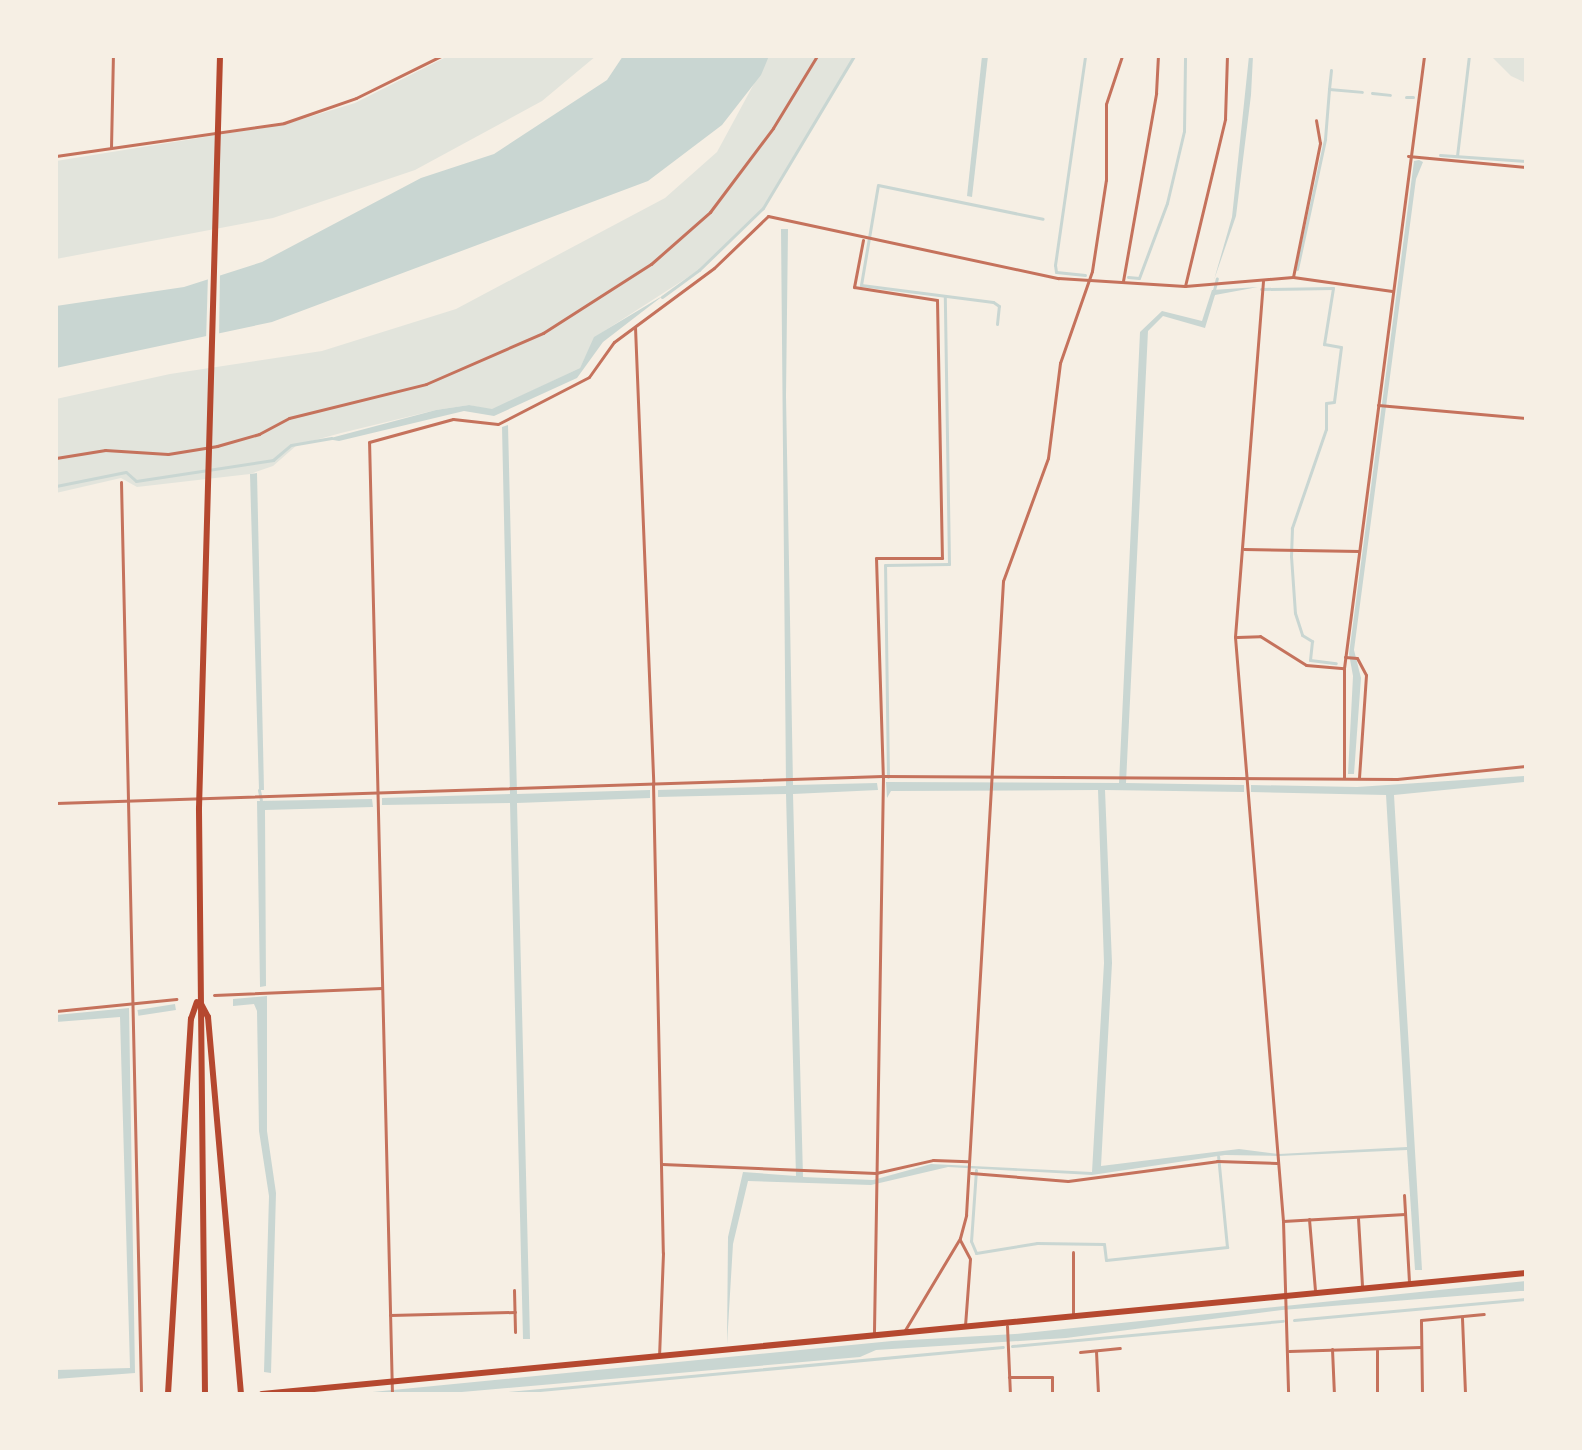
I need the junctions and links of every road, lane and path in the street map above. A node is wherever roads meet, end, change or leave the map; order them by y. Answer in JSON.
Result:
{"nodes":[{"id":1,"x":113,"y":56,"type":"edge"},
{"id":2,"x":220,"y":56,"type":"edge"},
{"id":3,"x":441,"y":56,"type":"edge"},
{"id":4,"x":817,"y":56,"type":"edge"},
{"id":5,"x":1122,"y":56,"type":"edge"},
{"id":6,"x":1158,"y":56,"type":"edge"},
{"id":7,"x":1227,"y":56,"type":"edge"},
{"id":8,"x":1424,"y":56,"type":"edge"},
{"id":9,"x":1316,"y":120,"type":"dead end"},
{"id":10,"x":111,"y":148,"type":"junction"},
{"id":11,"x":56,"y":156,"type":"edge"},
{"id":12,"x":1410,"y":157,"type":"junction"},
{"id":13,"x":1526,"y":167,"type":"edge"},
{"id":14,"x":864,"y":239,"type":"junction"},
{"id":15,"x":1293,"y":277,"type":"junction"},
{"id":16,"x":1089,"y":281,"type":"junction"},
{"id":17,"x":1123,"y":281,"type":"junction"},
{"id":18,"x":1263,"y":282,"type":"junction"},
{"id":19,"x":1185,"y":286,"type":"junction"},
{"id":20,"x":1392,"y":291,"type":"junction"},
{"id":21,"x":635,"y":327,"type":"junction"},
{"id":22,"x":1378,"y":405,"type":"junction"},
{"id":23,"x":1526,"y":418,"type":"edge"},
{"id":24,"x":56,"y":458,"type":"edge"},
{"id":25,"x":121,"y":482,"type":"dead end"},
{"id":26,"x":1244,"y":549,"type":"junction"},
{"id":27,"x":1359,"y":551,"type":"junction"},
{"id":28,"x":1235,"y":637,"type":"junction"},
{"id":29,"x":1345,"y":657,"type":"junction"},
{"id":30,"x":1344,"y":668,"type":"junction"},
{"id":31,"x":1526,"y":766,"type":"edge"},
{"id":32,"x":994,"y":775,"type":"junction"},
{"id":33,"x":1246,"y":778,"type":"junction"},
{"id":34,"x":1344,"y":778,"type":"junction"},
{"id":35,"x":1359,"y":778,"type":"junction"},
{"id":36,"x":883,"y":779,"type":"junction"},
{"id":37,"x":653,"y":785,"type":"junction"},
{"id":38,"x":378,"y":794,"type":"junction"},
{"id":39,"x":130,"y":800,"type":"junction"},
{"id":40,"x":56,"y":803,"type":"edge"},
{"id":41,"x":383,"y":988,"type":"junction"},
{"id":42,"x":214,"y":995,"type":"dead end"},
{"id":43,"x":176,"y":999,"type":"dead end"},
{"id":44,"x":198,"y":999,"type":"junction"},
{"id":45,"x":132,"y":1004,"type":"junction"},
{"id":46,"x":56,"y":1011,"type":"edge"},
{"id":47,"x":970,"y":1161,"type":"junction"},
{"id":48,"x":1277,"y":1161,"type":"junction"},
{"id":49,"x":662,"y":1164,"type":"junction"},
{"id":50,"x":974,"y":1173,"type":"junction"},
{"id":51,"x":876,"y":1178,"type":"junction"},
{"id":52,"x":1404,"y":1195,"type":"dead end"},
{"id":53,"x":1405,"y":1214,"type":"junction"},
{"id":54,"x":1358,"y":1217,"type":"junction"},
{"id":55,"x":1309,"y":1219,"type":"junction"},
{"id":56,"x":1283,"y":1221,"type":"junction"},
{"id":57,"x":960,"y":1238,"type":"junction"},
{"id":58,"x":1073,"y":1252,"type":"dead end"},
{"id":59,"x":1526,"y":1273,"type":"edge"},
{"id":60,"x":1409,"y":1282,"type":"junction"},
{"id":61,"x":1362,"y":1286,"type":"junction"},
{"id":62,"x":514,"y":1290,"type":"dead end"},
{"id":63,"x":1315,"y":1291,"type":"junction"},
{"id":64,"x":1287,"y":1296,"type":"junction"},
{"id":65,"x":515,"y":1312,"type":"junction"},
{"id":66,"x":1484,"y":1314,"type":"dead end"},
{"id":67,"x":390,"y":1315,"type":"junction"},
{"id":68,"x":1462,"y":1316,"type":"junction"},
{"id":69,"x":1073,"y":1318,"type":"junction"},
{"id":70,"x":964,"y":1329,"type":"junction"},
{"id":71,"x":1008,"y":1330,"type":"junction"},
{"id":72,"x":515,"y":1332,"type":"dead end"},
{"id":73,"x":904,"y":1333,"type":"junction"},
{"id":74,"x":874,"y":1337,"type":"junction"},
{"id":75,"x":1421,"y":1347,"type":"junction"},
{"id":76,"x":1120,"y":1348,"type":"dead end"},
{"id":77,"x":1377,"y":1348,"type":"junction"},
{"id":78,"x":1332,"y":1349,"type":"junction"},
{"id":79,"x":1096,"y":1351,"type":"junction"},
{"id":80,"x":1288,"y":1351,"type":"junction"},
{"id":81,"x":1080,"y":1352,"type":"dead end"},
{"id":82,"x":659,"y":1355,"type":"junction"},
{"id":83,"x":1009,"y":1377,"type":"junction"},
{"id":84,"x":391,"y":1385,"type":"junction"},
{"id":85,"x":204,"y":1390,"type":"edge"},
{"id":86,"x":141,"y":1394,"type":"edge"},
{"id":87,"x":168,"y":1394,"type":"edge"},
{"id":88,"x":241,"y":1394,"type":"edge"},
{"id":89,"x":262,"y":1394,"type":"edge"},
{"id":90,"x":392,"y":1394,"type":"edge"},
{"id":91,"x":1010,"y":1394,"type":"edge"},
{"id":92,"x":1052,"y":1394,"type":"edge"},
{"id":93,"x":1098,"y":1394,"type":"edge"},
{"id":94,"x":1288,"y":1394,"type":"edge"},
{"id":95,"x":1334,"y":1394,"type":"edge"},
{"id":96,"x":1377,"y":1394,"type":"edge"},
{"id":97,"x":1422,"y":1394,"type":"edge"},
{"id":98,"x":1465,"y":1394,"type":"edge"}],
"edges":[{"from":1,"to":10,"type":"street"},
{"from":2,"to":44,"type":"main road"},
{"from":3,"to":10,"type":"street"},
{"from":4,"to":24,"type":"street"},
{"from":5,"to":16,"type":"street"},
{"from":6,"to":17,"type":"street"},
{"from":7,"to":19,"type":"street"},
{"from":8,"to":12,"type":"street"},
{"from":9,"to":15,"type":"street"},
{"from":10,"to":11,"type":"street"},
{"from":12,"to":13,"type":"street"},
{"from":12,"to":20,"type":"street"},
{"from":14,"to":16,"type":"street"},
{"from":14,"to":21,"type":"street"},
{"from":14,"to":36,"type":"street"},
{"from":15,"to":18,"type":"street"},
{"from":15,"to":20,"type":"street"},
{"from":16,"to":17,"type":"street"},
{"from":16,"to":32,"type":"street"},
{"from":17,"to":19,"type":"street"},
{"from":18,"to":19,"type":"street"},
{"from":18,"to":26,"type":"street"},
{"from":20,"to":22,"type":"street"},
{"from":21,"to":37,"type":"street"},
{"from":21,"to":38,"type":"street"},
{"from":22,"to":23,"type":"street"},
{"from":22,"to":27,"type":"street"},
{"from":25,"to":39,"type":"street"},
{"from":26,"to":27,"type":"street"},
{"from":26,"to":28,"type":"street"},
{"from":27,"to":29,"type":"street"},
{"from":28,"to":30,"type":"street"},
{"from":28,"to":33,"type":"street"},
{"from":29,"to":30,"type":"street"},
{"from":29,"to":35,"type":"street"},
{"from":30,"to":34,"type":"street"},
{"from":31,"to":35,"type":"street"},
{"from":32,"to":33,"type":"street"},
{"from":32,"to":36,"type":"street"},
{"from":32,"to":47,"type":"street"},
{"from":33,"to":34,"type":"street"},
{"from":33,"to":48,"type":"street"},
{"from":34,"to":35,"type":"street"},
{"from":36,"to":37,"type":"street"},
{"from":36,"to":51,"type":"street"},
{"from":37,"to":38,"type":"street"},
{"from":37,"to":49,"type":"street"},
{"from":38,"to":39,"type":"street"},
{"from":38,"to":41,"type":"street"},
{"from":39,"to":40,"type":"street"},
{"from":39,"to":45,"type":"street"},
{"from":41,"to":42,"type":"street"},
{"from":41,"to":67,"type":"street"},
{"from":43,"to":45,"type":"street"},
{"from":44,"to":85,"type":"main road"},
{"from":44,"to":87,"type":"main road"},
{"from":44,"to":88,"type":"main road"},
{"from":45,"to":46,"type":"street"},
{"from":45,"to":86,"type":"street"},
{"from":47,"to":50,"type":"street"},
{"from":47,"to":51,"type":"street"},
{"from":48,"to":50,"type":"street"},
{"from":48,"to":56,"type":"street"},
{"from":49,"to":51,"type":"street"},
{"from":49,"to":82,"type":"street"},
{"from":50,"to":57,"type":"street"},
{"from":51,"to":74,"type":"street"},
{"from":52,"to":53,"type":"street"},
{"from":53,"to":54,"type":"street"},
{"from":53,"to":60,"type":"street"},
{"from":54,"to":55,"type":"street"},
{"from":54,"to":61,"type":"street"},
{"from":55,"to":56,"type":"street"},
{"from":55,"to":63,"type":"street"},
{"from":56,"to":64,"type":"street"},
{"from":57,"to":70,"type":"street"},
{"from":57,"to":73,"type":"street"},
{"from":58,"to":69,"type":"street"},
{"from":59,"to":60,"type":"main road"},
{"from":60,"to":61,"type":"main road"},
{"from":61,"to":63,"type":"main road"},
{"from":62,"to":65,"type":"street"},
{"from":63,"to":64,"type":"main road"},
{"from":64,"to":69,"type":"main road"},
{"from":64,"to":80,"type":"street"},
{"from":65,"to":67,"type":"street"},
{"from":65,"to":72,"type":"street"},
{"from":66,"to":68,"type":"street"},
{"from":67,"to":84,"type":"street"},
{"from":68,"to":75,"type":"street"},
{"from":68,"to":98,"type":"street"},
{"from":69,"to":71,"type":"main road"},
{"from":70,"to":71,"type":"main road"},
{"from":70,"to":73,"type":"main road"},
{"from":71,"to":83,"type":"street"},
{"from":73,"to":74,"type":"main road"},
{"from":74,"to":82,"type":"main road"},
{"from":75,"to":77,"type":"street"},
{"from":75,"to":97,"type":"street"},
{"from":76,"to":79,"type":"street"},
{"from":77,"to":78,"type":"street"},
{"from":77,"to":96,"type":"street"},
{"from":78,"to":80,"type":"street"},
{"from":78,"to":95,"type":"street"},
{"from":79,"to":81,"type":"street"},
{"from":79,"to":93,"type":"street"},
{"from":80,"to":94,"type":"street"},
{"from":82,"to":84,"type":"main road"},
{"from":83,"to":91,"type":"street"},
{"from":83,"to":92,"type":"street"},
{"from":84,"to":89,"type":"main road"},
{"from":84,"to":90,"type":"street"}]}
